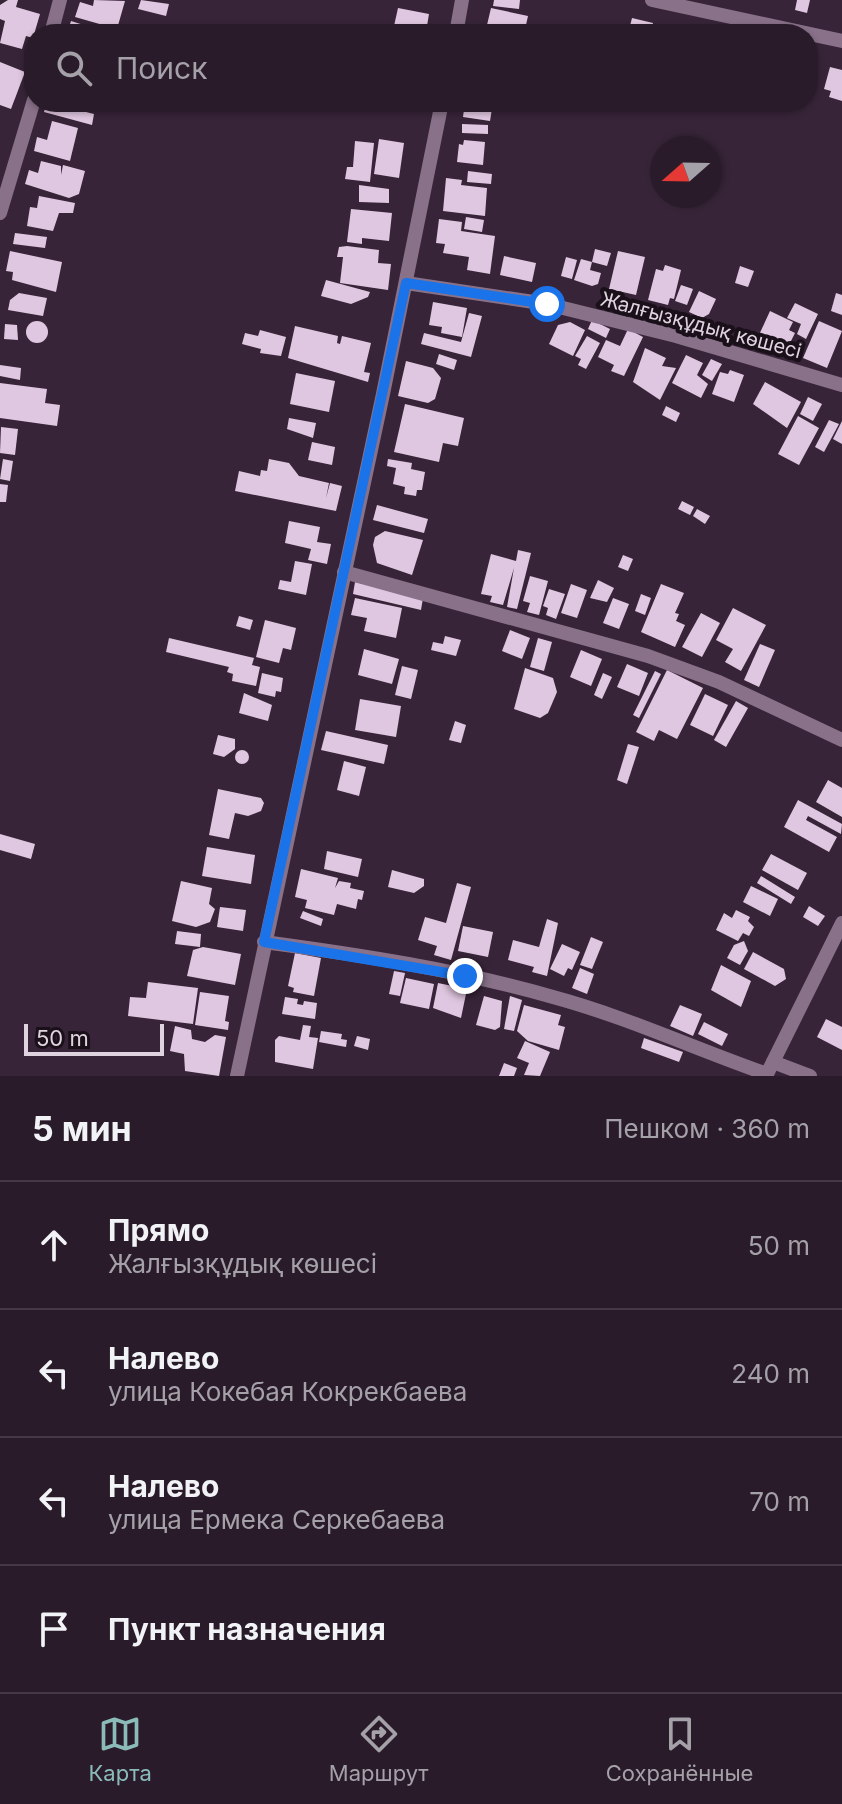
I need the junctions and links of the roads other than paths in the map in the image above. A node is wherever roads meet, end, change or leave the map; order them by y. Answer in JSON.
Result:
{"nodes":[{"id":1,"x":60,"y":0,"type":"edge"},
{"id":2,"x":462,"y":0,"type":"edge"},
{"id":3,"x":652,"y":0,"type":"edge"},
{"id":4,"x":54,"y":24,"type":"edge"},
{"id":5,"x":458,"y":24,"type":"edge"},
{"id":6,"x":763,"y":24,"type":"edge"},
{"id":7,"x":818,"y":36,"type":"edge"},
{"id":8,"x":842,"y":41,"type":"edge"},
{"id":9,"x":30,"y":112,"type":"edge"},
{"id":10,"x":440,"y":112,"type":"edge"},
{"id":11,"x":4,"y":184,"type":"edge"},
{"id":12,"x":0,"y":213,"type":"edge"},
{"id":13,"x":406,"y":283,"type":"junction"},
{"id":14,"x":842,"y":385,"type":"edge"},
{"id":15,"x":344,"y":572,"type":"junction"},
{"id":16,"x":842,"y":740,"type":"edge"},
{"id":17,"x":842,"y":923,"type":"edge"},
{"id":18,"x":264,"y":942,"type":"junction"},
{"id":19,"x":769,"y":1071,"type":"edge"},
{"id":20,"x":237,"y":1076,"type":"edge"},
{"id":21,"x":810,"y":1076,"type":"edge"}],
"edges":[{"from":1,"to":4,"type":"street"},
{"from":2,"to":5,"type":"street"},
{"from":3,"to":6,"type":"street"},
{"from":7,"to":8,"type":"street"},
{"from":9,"to":11,"type":"street"},
{"from":10,"to":13,"type":"street"},
{"from":11,"to":12,"type":"street"},
{"from":13,"to":14,"type":"street","name":"Жалғызқұдық көшесі"},
{"from":13,"to":15,"type":"street"},
{"from":15,"to":16,"type":"street"},
{"from":15,"to":18,"type":"street"},
{"from":17,"to":19,"type":"street"},
{"from":18,"to":19,"type":"street"},
{"from":18,"to":20,"type":"street"},
{"from":19,"to":21,"type":"street"}]}
